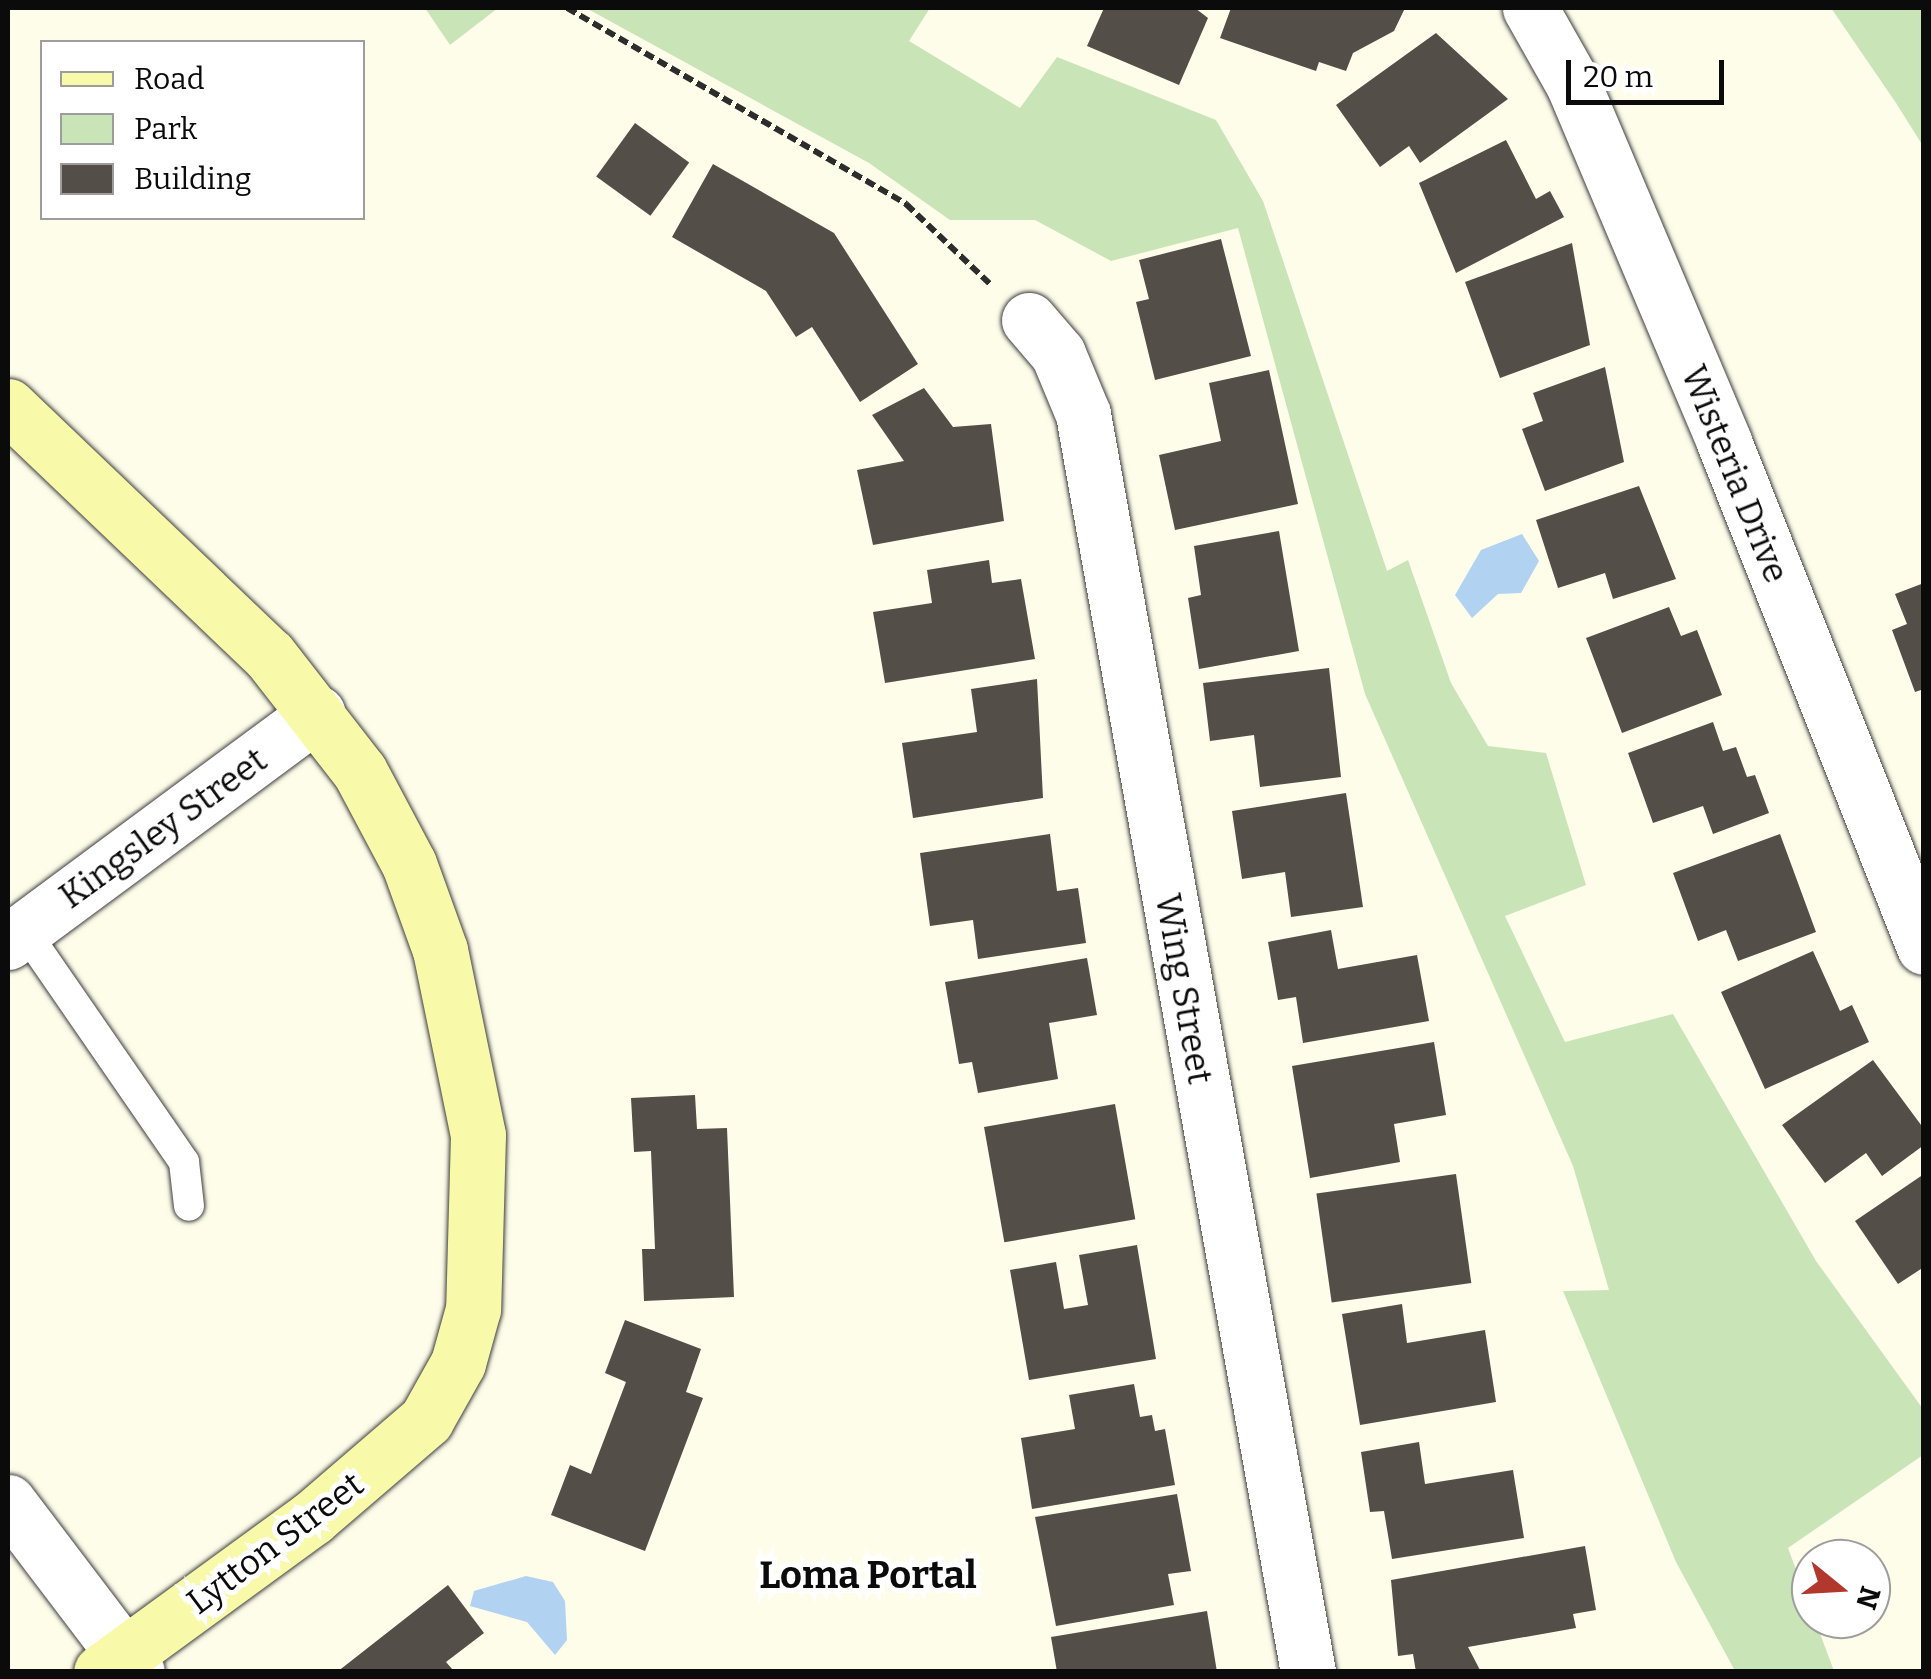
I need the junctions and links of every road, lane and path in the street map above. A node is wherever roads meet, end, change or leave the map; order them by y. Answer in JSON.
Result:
{"nodes":[{"id":1,"x":567,"y":8,"type":"edge"},
{"id":2,"x":1530,"y":8,"type":"edge"},
{"id":3,"x":1028,"y":320,"type":"joint"},
{"id":4,"x":8,"y":406,"type":"edge"},
{"id":5,"x":318,"y":713,"type":"junction"},
{"id":6,"x":16,"y":936,"type":"edge"},
{"id":7,"x":1924,"y":948,"type":"edge"},
{"id":8,"x":189,"y":1206,"type":"dead end"},
{"id":9,"x":8,"y":1502,"type":"edge"},
{"id":10,"x":120,"y":1666,"type":"edge"},
{"id":11,"x":1308,"y":1672,"type":"edge"}],
"edges":[{"from":1,"to":3,"type":"path"},
{"from":2,"to":7,"type":"street","name":"Wisteria Drive"},
{"from":3,"to":11,"type":"street","name":"Wing Street"},
{"from":4,"to":5,"type":"main road","name":"Lytton Street"},
{"from":5,"to":6,"type":"street","name":"Kingsley Street"},
{"from":5,"to":10,"type":"main road","name":"Lytton Street"},
{"from":6,"to":8,"type":"lane"},
{"from":9,"to":10,"type":"street"}]}
